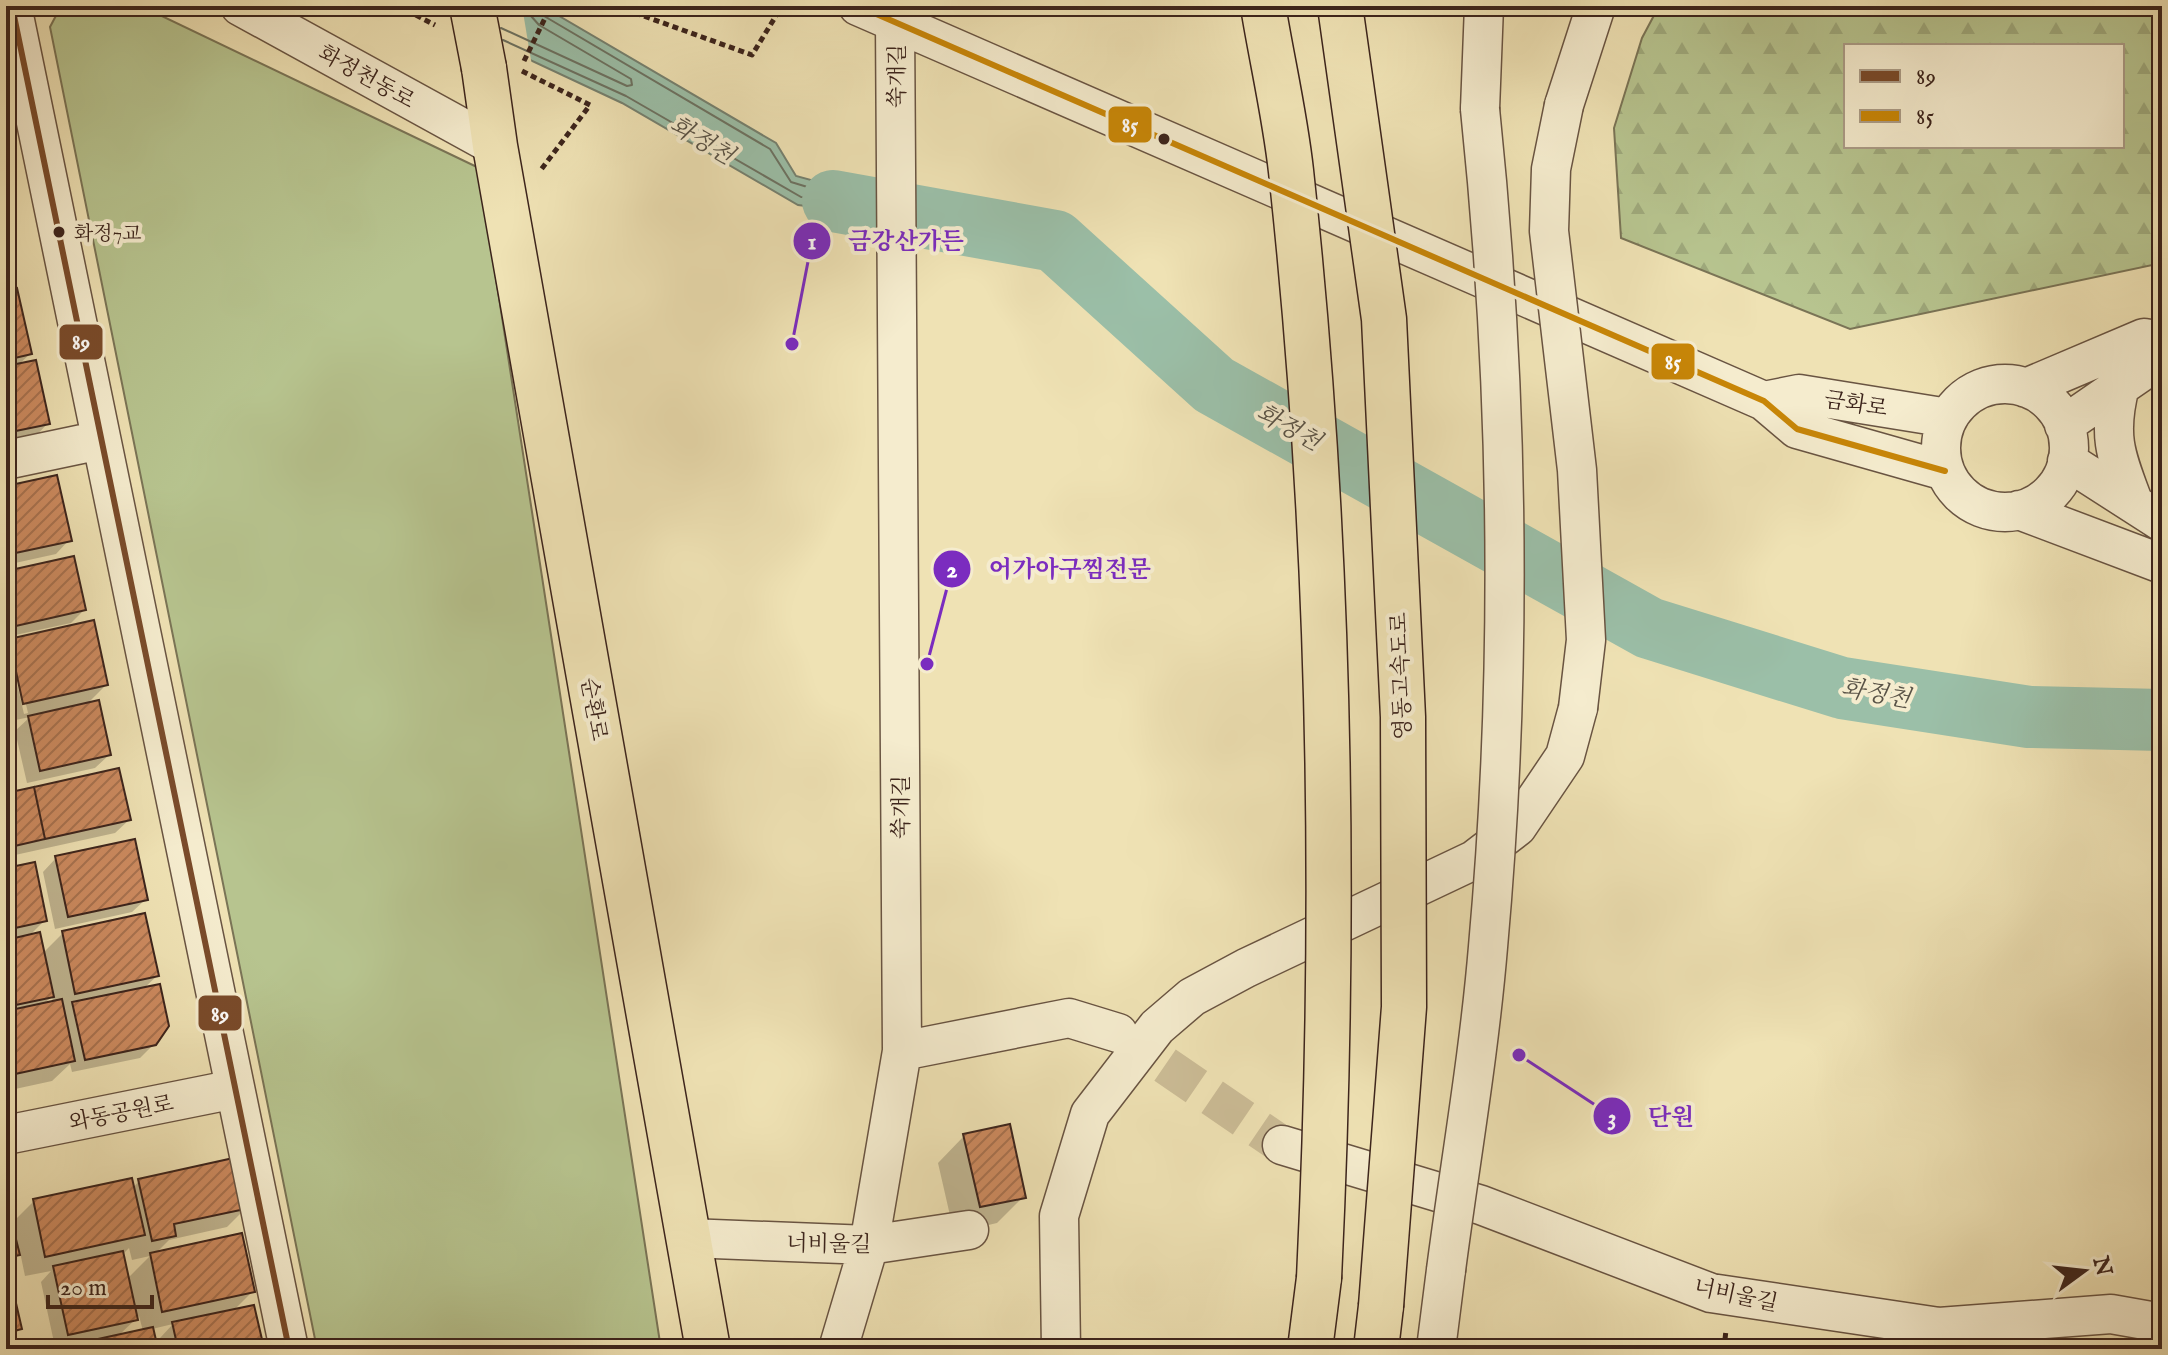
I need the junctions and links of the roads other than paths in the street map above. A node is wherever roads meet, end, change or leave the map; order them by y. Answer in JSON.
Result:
{"nodes":[{"id":1,"x":12,"y":6,"type":"edge"},
{"id":2,"x":240,"y":6,"type":"edge"},
{"id":3,"x":472,"y":6,"type":"edge"},
{"id":4,"x":858,"y":6,"type":"edge"},
{"id":5,"x":1263,"y":6,"type":"edge"},
{"id":6,"x":1340,"y":6,"type":"edge"},
{"id":7,"x":1484,"y":6,"type":"edge"},
{"id":8,"x":1596,"y":6,"type":"edge"},
{"id":9,"x":895,"y":22,"type":"junction"},
{"id":10,"x":495,"y":146,"type":"junction"},
{"id":11,"x":2162,"y":341,"type":"edge"},
{"id":12,"x":2162,"y":351,"type":"edge"},
{"id":13,"x":2120,"y":386,"type":"junction"},
{"id":14,"x":2026,"y":388,"type":"junction"},
{"id":15,"x":1764,"y":401,"type":"junction"},
{"id":16,"x":1948,"y":418,"type":"junction"},
{"id":17,"x":101,"y":440,"type":"junction"},
{"id":18,"x":2066,"y":443,"type":"junction"},
{"id":19,"x":6,"y":460,"type":"edge"},
{"id":20,"x":1945,"y":471,"type":"junction"},
{"id":21,"x":2019,"y":510,"type":"junction"},
{"id":22,"x":2148,"y":513,"type":"edge"},
{"id":23,"x":2162,"y":564,"type":"edge"},
{"id":24,"x":1118,"y":1033,"type":"tunnel mouth"},
{"id":25,"x":902,"y":1051,"type":"junction"},
{"id":26,"x":235,"y":1089,"type":"junction"},
{"id":27,"x":6,"y":1135,"type":"edge"},
{"id":28,"x":1282,"y":1145,"type":"tunnel mouth"},
{"id":29,"x":969,"y":1230,"type":"dead end"},
{"id":30,"x":688,"y":1238,"type":"junction"},
{"id":31,"x":869,"y":1245,"type":"junction"},
{"id":32,"x":2162,"y":1323,"type":"edge"},
{"id":33,"x":289,"y":1349,"type":"edge"},
{"id":34,"x":708,"y":1349,"type":"edge"},
{"id":35,"x":838,"y":1349,"type":"edge"},
{"id":36,"x":1061,"y":1349,"type":"edge"},
{"id":37,"x":1310,"y":1349,"type":"edge"},
{"id":38,"x":1376,"y":1349,"type":"edge"},
{"id":39,"x":1436,"y":1349,"type":"edge"}],
"edges":[{"from":1,"to":17,"type":"street"},
{"from":2,"to":10,"type":"street","name":"화정천동로"},
{"from":3,"to":10,"type":"main road","name":"순환로","bridge":true},
{"from":4,"to":9,"type":"street","name":"금화로"},
{"from":5,"to":37,"type":"main road","bridge":true},
{"from":6,"to":38,"type":"main road","name":"영동고속도로","bridge":true},
{"from":7,"to":39,"type":"street","bridge":true},
{"from":8,"to":36,"type":"street","bridge":true},
{"from":9,"to":15,"type":"street","name":"금화로"},
{"from":9,"to":25,"type":"street","name":"쑥개길"},
{"from":10,"to":30,"type":"main road","name":"순환로"},
{"from":11,"to":14,"type":"street"},
{"from":12,"to":13,"type":"street"},
{"from":13,"to":18,"type":"street"},
{"from":13,"to":22,"type":"street"},
{"from":14,"to":16,"type":"street"},
{"from":14,"to":18,"type":"street"},
{"from":15,"to":16,"type":"street","name":"금화로"},
{"from":15,"to":20,"type":"street","name":"금화로"},
{"from":16,"to":20,"type":"street"},
{"from":17,"to":19,"type":"street"},
{"from":17,"to":26,"type":"street"},
{"from":18,"to":21,"type":"street"},
{"from":18,"to":22,"type":"street"},
{"from":20,"to":21,"type":"street"},
{"from":21,"to":23,"type":"street"},
{"from":24,"to":25,"type":"street"},
{"from":25,"to":31,"type":"street","name":"쑥개길"},
{"from":26,"to":27,"type":"street","name":"와동공원로"},
{"from":26,"to":33,"type":"street"},
{"from":28,"to":32,"type":"street","name":"너비울길"},
{"from":29,"to":31,"type":"street","name":"너비울길"},
{"from":30,"to":31,"type":"street","name":"너비울길"},
{"from":30,"to":34,"type":"main road","name":"순환로"},
{"from":31,"to":35,"type":"street","name":"쑥개길"}]}
